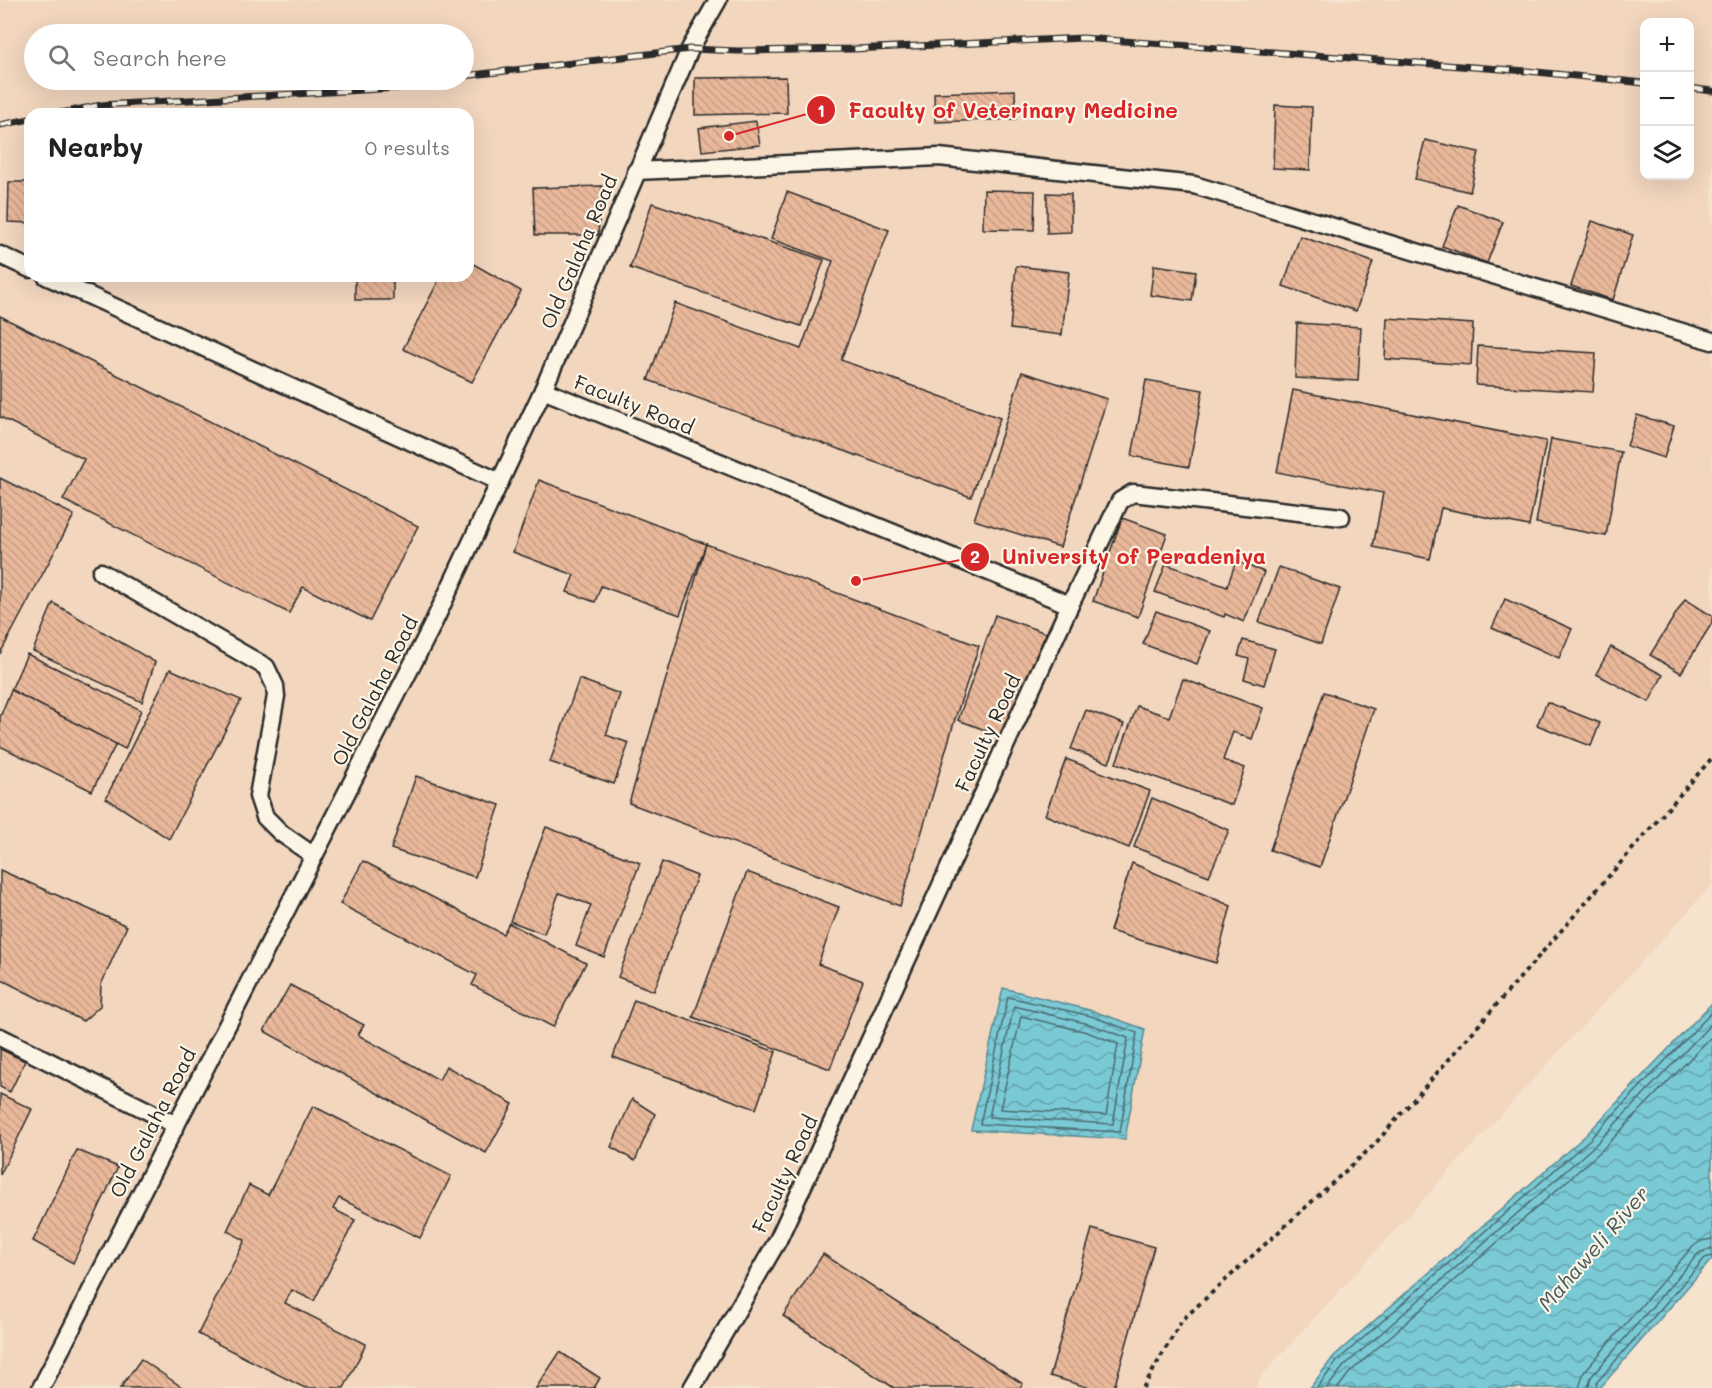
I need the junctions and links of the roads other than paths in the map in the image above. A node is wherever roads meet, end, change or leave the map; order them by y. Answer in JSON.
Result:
{"nodes":[{"id":1,"x":718,"y":0,"type":"edge"},
{"id":2,"x":636,"y":171,"type":"junction"},
{"id":3,"x":0,"y":255,"type":"edge"},
{"id":4,"x":24,"y":266,"type":"edge"},
{"id":5,"x":59,"y":282,"type":"edge"},
{"id":6,"x":1712,"y":340,"type":"edge"},
{"id":7,"x":543,"y":390,"type":"junction"},
{"id":8,"x":500,"y":482,"type":"junction"},
{"id":9,"x":1341,"y":517,"type":"dead end"},
{"id":10,"x":101,"y":572,"type":"dead end"},
{"id":11,"x":1070,"y":605,"type":"junction"},
{"id":12,"x":314,"y":856,"type":"junction"},
{"id":13,"x":0,"y":1037,"type":"edge"},
{"id":14,"x":176,"y":1125,"type":"junction"},
{"id":15,"x":41,"y":1388,"type":"edge"},
{"id":16,"x":692,"y":1388,"type":"edge"}],
"edges":[{"from":1,"to":2,"type":"lane","name":"Old Galaha Road"},
{"from":2,"to":6,"type":"lane"},
{"from":2,"to":7,"type":"lane","name":"Old Galaha Road"},
{"from":3,"to":4,"type":"lane"},
{"from":5,"to":8,"type":"lane"},
{"from":7,"to":8,"type":"lane","name":"Old Galaha Road"},
{"from":7,"to":11,"type":"lane","name":"Faculty Road"},
{"from":8,"to":12,"type":"lane","name":"Old Galaha Road"},
{"from":9,"to":11,"type":"lane"},
{"from":10,"to":12,"type":"lane"},
{"from":11,"to":16,"type":"lane","name":"Faculty Road"},
{"from":12,"to":14,"type":"lane","name":"Old Galaha Road"},
{"from":13,"to":14,"type":"lane"},
{"from":14,"to":15,"type":"lane","name":"Old Galaha Road"}]}
